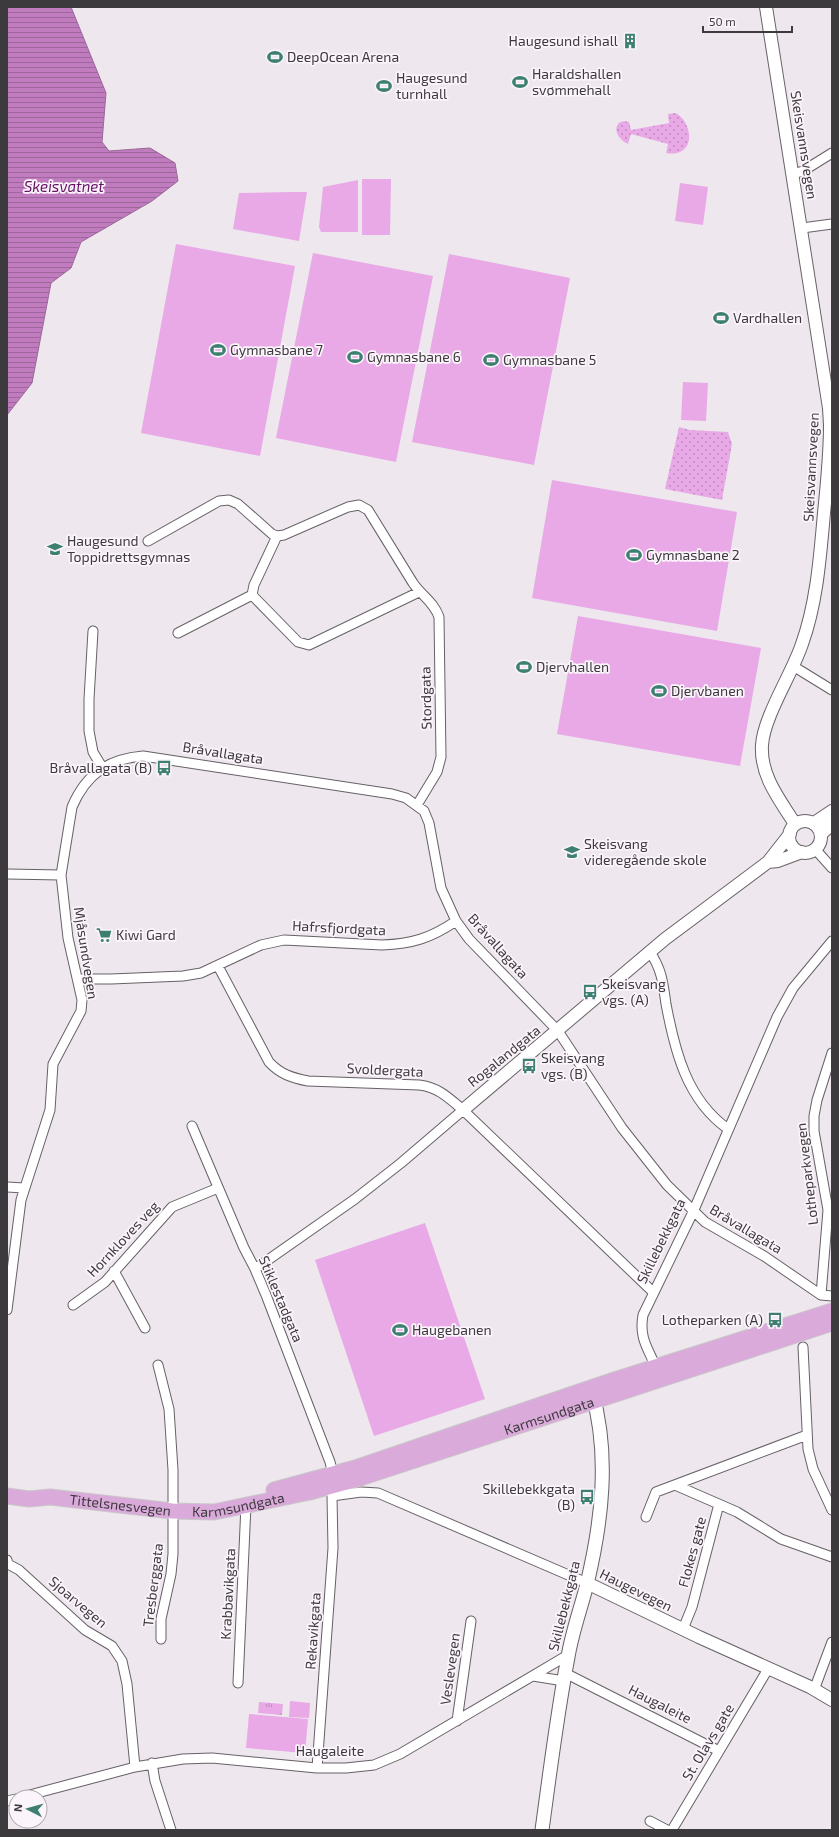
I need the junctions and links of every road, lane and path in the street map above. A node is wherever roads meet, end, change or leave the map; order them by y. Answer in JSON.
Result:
{"nodes":[{"id":1,"x":766,"y":7,"type":"edge"},
{"id":2,"x":832,"y":153,"type":"edge"},
{"id":3,"x":793,"y":174,"type":"junction"},
{"id":4,"x":832,"y":224,"type":"edge"},
{"id":5,"x":802,"y":228,"type":"junction"},
{"id":6,"x":831,"y":408,"type":"edge"},
{"id":7,"x":277,"y":536,"type":"junction"},
{"id":8,"x":148,"y":541,"type":"dead end"},
{"id":9,"x":419,"y":592,"type":"junction"},
{"id":10,"x":252,"y":595,"type":"junction"},
{"id":11,"x":93,"y":631,"type":"dead end"},
{"id":12,"x":178,"y":634,"type":"dead end"},
{"id":13,"x":793,"y":666,"type":"junction"},
{"id":14,"x":832,"y":690,"type":"edge"},
{"id":15,"x":102,"y":767,"type":"junction"},
{"id":16,"x":417,"y":805,"type":"junction"},
{"id":17,"x":832,"y":811,"type":"edge"},
{"id":18,"x":814,"y":823,"type":"junction"},
{"id":19,"x":832,"y":824,"type":"edge"},
{"id":20,"x":793,"y":829,"type":"junction"},
{"id":21,"x":821,"y":834,"type":"junction"},
{"id":22,"x":815,"y":849,"type":"junction"},
{"id":23,"x":802,"y":852,"type":"junction"},
{"id":24,"x":768,"y":862,"type":"junction"},
{"id":25,"x":832,"y":868,"type":"edge"},
{"id":26,"x":7,"y":874,"type":"edge"},
{"id":27,"x":61,"y":875,"type":"junction"},
{"id":28,"x":456,"y":921,"type":"junction"},
{"id":29,"x":832,"y":941,"type":"edge"},
{"id":30,"x":650,"y":952,"type":"junction"},
{"id":31,"x":218,"y":966,"type":"junction"},
{"id":32,"x":78,"y":979,"type":"junction"},
{"id":33,"x":558,"y":1031,"type":"junction"},
{"id":34,"x":832,"y":1052,"type":"edge"},
{"id":35,"x":463,"y":1110,"type":"junction"},
{"id":36,"x":192,"y":1126,"type":"dead end"},
{"id":37,"x":728,"y":1129,"type":"junction"},
{"id":38,"x":7,"y":1187,"type":"edge"},
{"id":39,"x":24,"y":1188,"type":"junction"},
{"id":40,"x":218,"y":1188,"type":"junction"},
{"id":41,"x":693,"y":1212,"type":"junction"},
{"id":42,"x":255,"y":1268,"type":"junction"},
{"id":43,"x":114,"y":1271,"type":"junction"},
{"id":44,"x":653,"y":1292,"type":"junction"},
{"id":45,"x":8,"y":1294,"type":"edge"},
{"id":46,"x":821,"y":1295,"type":"junction"},
{"id":47,"x":832,"y":1296,"type":"edge"},
{"id":48,"x":73,"y":1305,"type":"dead end"},
{"id":49,"x":7,"y":1310,"type":"edge"},
{"id":50,"x":832,"y":1311,"type":"edge"},
{"id":51,"x":832,"y":1323,"type":"edge"},
{"id":52,"x":145,"y":1328,"type":"dead end"},
{"id":53,"x":803,"y":1347,"type":"dead end"},
{"id":54,"x":158,"y":1365,"type":"dead end"},
{"id":55,"x":656,"y":1367,"type":"junction"},
{"id":56,"x":592,"y":1395,"type":"junction"},
{"id":57,"x":807,"y":1435,"type":"junction"},
{"id":58,"x":334,"y":1485,"type":"junction"},
{"id":59,"x":674,"y":1485,"type":"junction"},
{"id":60,"x":7,"y":1488,"type":"edge"},
{"id":61,"x":7,"y":1496,"type":"edge"},
{"id":62,"x":50,"y":1497,"type":"junction"},
{"id":63,"x":719,"y":1504,"type":"junction"},
{"id":64,"x":246,"y":1506,"type":"junction"},
{"id":65,"x":192,"y":1510,"type":"junction"},
{"id":66,"x":832,"y":1510,"type":"edge"},
{"id":67,"x":172,"y":1511,"type":"junction"},
{"id":68,"x":646,"y":1517,"type":"dead end"},
{"id":69,"x":832,"y":1557,"type":"edge"},
{"id":70,"x":7,"y":1563,"type":"edge"},
{"id":71,"x":587,"y":1583,"type":"junction"},
{"id":72,"x":471,"y":1622,"type":"dead end"},
{"id":73,"x":683,"y":1629,"type":"junction"},
{"id":74,"x":161,"y":1639,"type":"dead end"},
{"id":75,"x":832,"y":1642,"type":"edge"},
{"id":76,"x":568,"y":1656,"type":"junction"},
{"id":77,"x":768,"y":1669,"type":"junction"},
{"id":78,"x":533,"y":1676,"type":"junction"},
{"id":79,"x":565,"y":1677,"type":"junction"},
{"id":80,"x":238,"y":1683,"type":"dead end"},
{"id":81,"x":814,"y":1690,"type":"junction"},
{"id":82,"x":832,"y":1700,"type":"edge"},
{"id":83,"x":457,"y":1721,"type":"junction"},
{"id":84,"x":719,"y":1751,"type":"junction"},
{"id":85,"x":152,"y":1763,"type":"junction"},
{"id":86,"x":135,"y":1767,"type":"junction"},
{"id":87,"x":317,"y":1768,"type":"junction"},
{"id":88,"x":48,"y":1790,"type":"edge"},
{"id":89,"x":650,"y":1820,"type":"dead end"},
{"id":90,"x":171,"y":1830,"type":"edge"},
{"id":91,"x":542,"y":1830,"type":"edge"},
{"id":92,"x":667,"y":1830,"type":"edge"},
{"id":93,"x":672,"y":1830,"type":"edge"}],
"edges":[{"from":1,"to":3,"type":"street","name":"Skeisvannsvegen"},
{"from":2,"to":3,"type":"street"},
{"from":3,"to":5,"type":"street","name":"Skeisvannsvegen"},
{"from":4,"to":5,"type":"street"},
{"from":5,"to":6,"type":"street","name":"Skeisvannsvegen"},
{"from":6,"to":13,"type":"street","name":"Skeisvannsvegen"},
{"from":7,"to":8,"type":"street"},
{"from":7,"to":9,"type":"street","name":"Stordgata"},
{"from":7,"to":10,"type":"street"},
{"from":9,"to":10,"type":"street"},
{"from":9,"to":16,"type":"street","name":"Stordgata"},
{"from":10,"to":12,"type":"street"},
{"from":11,"to":15,"type":"street"},
{"from":13,"to":14,"type":"street"},
{"from":13,"to":20,"type":"street","name":"Skeisvannsvegen"},
{"from":15,"to":16,"type":"street","name":"Bråvallagata"},
{"from":15,"to":27,"type":"street","name":"Mjåsundvegen"},
{"from":16,"to":28,"type":"street","name":"Bråvallagata"},
{"from":17,"to":18,"type":"street"},
{"from":18,"to":20,"type":"street"},
{"from":18,"to":21,"type":"street"},
{"from":19,"to":21,"type":"street"},
{"from":20,"to":23,"type":"street"},
{"from":20,"to":24,"type":"street","name":"Rogalandgata"},
{"from":21,"to":22,"type":"street"},
{"from":22,"to":23,"type":"street"},
{"from":22,"to":25,"type":"street"},
{"from":23,"to":24,"type":"street","name":"Rogalandgata"},
{"from":24,"to":30,"type":"street","name":"Rogalandgata"},
{"from":26,"to":27,"type":"street"},
{"from":27,"to":32,"type":"street","name":"Mjåsundvegen"},
{"from":28,"to":31,"type":"street","name":"Hafrsfjordgata"},
{"from":28,"to":33,"type":"street","name":"Bråvallagata"},
{"from":29,"to":37,"type":"street","name":"Skillebekkgata"},
{"from":30,"to":33,"type":"street","name":"Rogalandgata"},
{"from":30,"to":37,"type":"street"},
{"from":31,"to":32,"type":"street","name":"Hafrsfjordgata"},
{"from":31,"to":35,"type":"street","name":"Svoldergata"},
{"from":32,"to":39,"type":"street","name":"Mjåsundvegen"},
{"from":33,"to":35,"type":"street","name":"Rogalandgata"},
{"from":33,"to":41,"type":"street","name":"Bråvallagata"},
{"from":34,"to":46,"type":"street","name":"Lotheparkvegen"},
{"from":35,"to":42,"type":"street","name":"Rogalandgata"},
{"from":35,"to":44,"type":"street","name":"Svoldergata"},
{"from":36,"to":40,"type":"street","name":"Stiklestadgata"},
{"from":37,"to":41,"type":"street","name":"Skillebekkgata"},
{"from":38,"to":39,"type":"street"},
{"from":39,"to":45,"type":"street","name":"Mjåsundvegen"},
{"from":40,"to":42,"type":"street","name":"Stiklestadgata"},
{"from":40,"to":43,"type":"street","name":"Hornkloves veg"},
{"from":41,"to":44,"type":"street","name":"Skillebekkgata"},
{"from":41,"to":46,"type":"street","name":"Bråvallagata"},
{"from":42,"to":58,"type":"street","name":"Stiklestadgata"},
{"from":43,"to":48,"type":"street","name":"Hornkloves veg"},
{"from":43,"to":52,"type":"street"},
{"from":44,"to":55,"type":"street","name":"Skillebekkgata"},
{"from":45,"to":49,"type":"street","name":"Mjåsundvegen"},
{"from":46,"to":47,"type":"street","name":"Bråvallagata"},
{"from":50,"to":55,"type":"main road","name":"Karmsundgata"},
{"from":51,"to":56,"type":"main road","name":"Karmsundgata"},
{"from":53,"to":57,"type":"street"},
{"from":54,"to":67,"type":"street","name":"Tresberggata"},
{"from":55,"to":56,"type":"main road","name":"Karmsundgata"},
{"from":56,"to":58,"type":"main road","name":"Karmsundgata"},
{"from":56,"to":71,"type":"main road","name":"Skillebekkgata"},
{"from":57,"to":59,"type":"street"},
{"from":57,"to":66,"type":"street"},
{"from":58,"to":64,"type":"main road","name":"Karmsundgata"},
{"from":58,"to":65,"type":"main road","name":"Karmsundgata"},
{"from":58,"to":71,"type":"street","name":"Haugevegen"},
{"from":58,"to":87,"type":"street","name":"Rekavikgata"},
{"from":59,"to":63,"type":"street"},
{"from":59,"to":68,"type":"street"},
{"from":60,"to":62,"type":"main road","name":"Tittelsnesvegen"},
{"from":61,"to":62,"type":"main road","name":"Tittelsnesvegen"},
{"from":62,"to":67,"type":"main road","name":"Tittelsnesvegen"},
{"from":63,"to":69,"type":"street"},
{"from":63,"to":73,"type":"street","name":"Flokes gate"},
{"from":64,"to":65,"type":"main road","name":"Karmsundgata"},
{"from":64,"to":80,"type":"street","name":"Krabbavikgata"},
{"from":65,"to":67,"type":"main road","name":"Tittelsnesvegen"},
{"from":67,"to":74,"type":"street","name":"Tresberggata"},
{"from":70,"to":86,"type":"street","name":"Sjoarvegen"},
{"from":71,"to":73,"type":"street","name":"Haugevegen"},
{"from":71,"to":76,"type":"main road","name":"Skillebekkgata"},
{"from":72,"to":83,"type":"street","name":"Veslevegen"},
{"from":73,"to":77,"type":"street","name":"Haugevegen"},
{"from":75,"to":81,"type":"street"},
{"from":76,"to":78,"type":"street","name":"Haugaleite"},
{"from":76,"to":79,"type":"main road","name":"Skillebekkgata"},
{"from":77,"to":81,"type":"street","name":"Haugevegen"},
{"from":77,"to":84,"type":"street","name":"St. Olavs gate"},
{"from":78,"to":79,"type":"street","name":"Haugaleite"},
{"from":78,"to":83,"type":"street","name":"Haugaleite"},
{"from":79,"to":84,"type":"street","name":"Haugaleite"},
{"from":79,"to":91,"type":"main road","name":"Skillebekkgata"},
{"from":81,"to":82,"type":"street","name":"Haugevegen"},
{"from":83,"to":87,"type":"street","name":"Haugaleite"},
{"from":84,"to":93,"type":"street","name":"St. Olavs gate"},
{"from":85,"to":86,"type":"street","name":"Haugaleite"},
{"from":85,"to":87,"type":"street","name":"Haugaleite"},
{"from":85,"to":90,"type":"street"},
{"from":86,"to":88,"type":"street","name":"Haugaleite"},
{"from":89,"to":92,"type":"street"}]}
